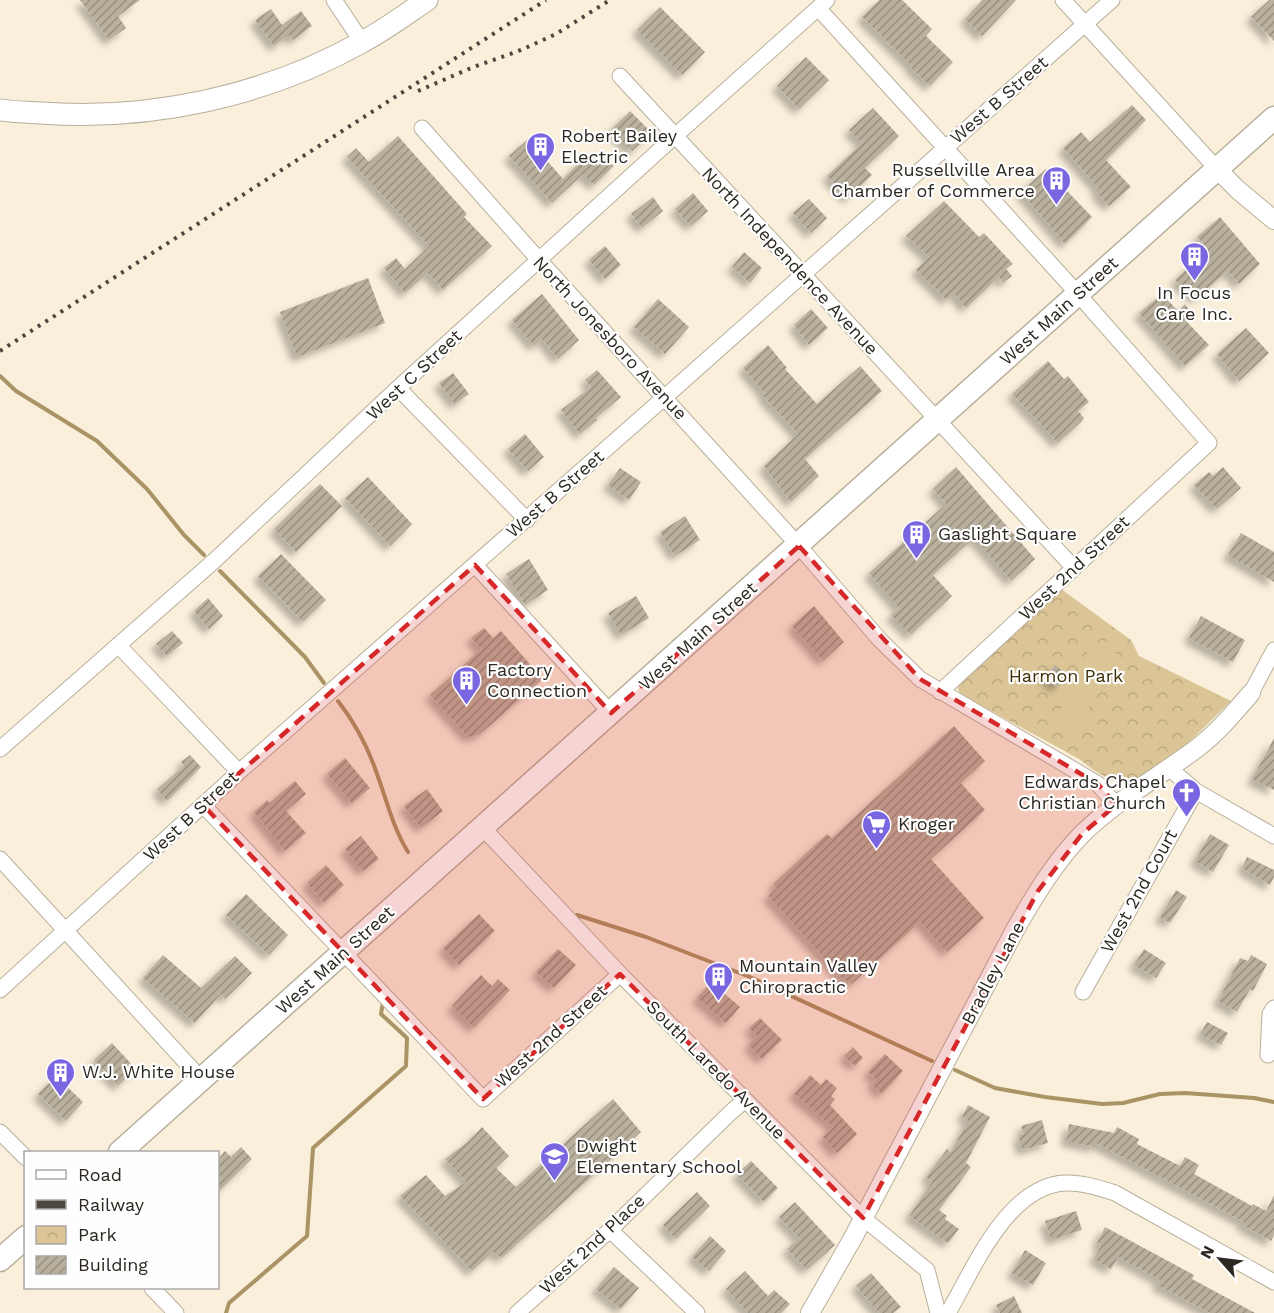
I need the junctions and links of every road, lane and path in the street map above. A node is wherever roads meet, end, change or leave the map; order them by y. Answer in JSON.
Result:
{"nodes":[{"id":1,"x":334,"y":0,"type":"edge"},
{"id":2,"x":427,"y":0,"type":"edge"},
{"id":3,"x":1064,"y":0,"type":"edge"},
{"id":4,"x":1112,"y":0,"type":"edge"},
{"id":5,"x":823,"y":4,"type":"edge"},
{"id":6,"x":1085,"y":24,"type":"junction"},
{"id":7,"x":362,"y":42,"type":"junction"},
{"id":8,"x":620,"y":76,"type":"dead end"},
{"id":9,"x":0,"y":110,"type":"edge"},
{"id":10,"x":1274,"y":118,"type":"edge"},
{"id":11,"x":422,"y":128,"type":"dead end"},
{"id":12,"x":675,"y":136,"type":"junction"},
{"id":13,"x":945,"y":148,"type":"junction"},
{"id":14,"x":1217,"y":169,"type":"junction"},
{"id":15,"x":1274,"y":220,"type":"edge"},
{"id":16,"x":539,"y":260,"type":"junction"},
{"id":17,"x":802,"y":274,"type":"junction"},
{"id":18,"x":1078,"y":294,"type":"junction"},
{"id":19,"x":398,"y":388,"type":"junction"},
{"id":20,"x":665,"y":397,"type":"junction"},
{"id":21,"x":936,"y":420,"type":"junction"},
{"id":22,"x":527,"y":520,"type":"junction"},
{"id":23,"x":799,"y":546,"type":"junction"},
{"id":24,"x":475,"y":566,"type":"junction"},
{"id":25,"x":1074,"y":568,"type":"junction"},
{"id":26,"x":118,"y":645,"type":"junction"},
{"id":27,"x":1274,"y":650,"type":"edge"},
{"id":28,"x":940,"y":692,"type":"junction"},
{"id":29,"x":1251,"y":693,"type":"joint"},
{"id":30,"x":611,"y":713,"type":"junction"},
{"id":31,"x":0,"y":749,"type":"edge"},
{"id":32,"x":1169,"y":768,"type":"junction"},
{"id":33,"x":239,"y":772,"type":"junction"},
{"id":34,"x":1196,"y":791,"type":"junction"},
{"id":35,"x":203,"y":805,"type":"junction"},
{"id":36,"x":1116,"y":805,"type":"junction"},
{"id":37,"x":483,"y":828,"type":"junction"},
{"id":38,"x":1274,"y":836,"type":"edge"},
{"id":39,"x":0,"y":859,"type":"edge"},
{"id":40,"x":66,"y":932,"type":"junction"},
{"id":41,"x":345,"y":952,"type":"junction"},
{"id":42,"x":620,"y":974,"type":"junction"},
{"id":43,"x":0,"y":990,"type":"edge"},
{"id":44,"x":1083,"y":992,"type":"dead end"},
{"id":45,"x":1274,"y":1008,"type":"edge"},
{"id":46,"x":1268,"y":1055,"type":"dead end"},
{"id":47,"x":202,"y":1080,"type":"junction"},
{"id":48,"x":746,"y":1100,"type":"junction"},
{"id":49,"x":0,"y":1132,"type":"edge"},
{"id":50,"x":121,"y":1151,"type":"edge"},
{"id":51,"x":24,"y":1156,"type":"edge"},
{"id":52,"x":863,"y":1218,"type":"junction"},
{"id":53,"x":610,"y":1230,"type":"junction"},
{"id":54,"x":24,"y":1239,"type":"edge"},
{"id":55,"x":0,"y":1260,"type":"edge"},
{"id":56,"x":1274,"y":1282,"type":"edge"},
{"id":57,"x":154,"y":1289,"type":"edge"},
{"id":58,"x":176,"y":1313,"type":"edge"},
{"id":59,"x":517,"y":1313,"type":"edge"},
{"id":60,"x":697,"y":1313,"type":"edge"},
{"id":61,"x":810,"y":1313,"type":"edge"},
{"id":62,"x":938,"y":1313,"type":"edge"},
{"id":63,"x":948,"y":1313,"type":"edge"}],
"edges":[{"from":1,"to":7,"type":"street"},
{"from":2,"to":7,"type":"main road"},
{"from":3,"to":6,"type":"street"},
{"from":4,"to":6,"type":"street","name":"West B Street"},
{"from":5,"to":12,"type":"street","name":"West C Street"},
{"from":5,"to":13,"type":"street"},
{"from":6,"to":13,"type":"street","name":"West B Street"},
{"from":6,"to":14,"type":"street"},
{"from":7,"to":9,"type":"main road"},
{"from":8,"to":12,"type":"street","name":"North Independence Avenue"},
{"from":10,"to":14,"type":"main road","name":"West Main Street"},
{"from":11,"to":16,"type":"street","name":"North Jonesboro Avenue"},
{"from":12,"to":16,"type":"street","name":"West C Street"},
{"from":12,"to":17,"type":"street","name":"North Independence Avenue"},
{"from":13,"to":17,"type":"street","name":"West B Street"},
{"from":13,"to":18,"type":"street"},
{"from":14,"to":15,"type":"street"},
{"from":14,"to":18,"type":"main road","name":"West Main Street"},
{"from":16,"to":19,"type":"street","name":"West C Street"},
{"from":16,"to":20,"type":"street","name":"North Jonesboro Avenue"},
{"from":17,"to":20,"type":"street","name":"West B Street"},
{"from":17,"to":21,"type":"street","name":"North Independence Avenue"},
{"from":18,"to":21,"type":"main road","name":"West Main Street"},
{"from":18,"to":25,"type":"street","name":"West 2nd Street"},
{"from":19,"to":22,"type":"street"},
{"from":19,"to":26,"type":"street","name":"West C Street"},
{"from":20,"to":22,"type":"street","name":"West B Street"},
{"from":20,"to":23,"type":"street","name":"North Jonesboro Avenue"},
{"from":21,"to":23,"type":"main road","name":"West Main Street"},
{"from":21,"to":25,"type":"street","name":"North Independence Avenue"},
{"from":22,"to":24,"type":"street","name":"West B Street"},
{"from":23,"to":28,"type":"street","name":"North Jonesboro Avenue"},
{"from":23,"to":30,"type":"main road","name":"West Main Street"},
{"from":24,"to":30,"type":"street"},
{"from":24,"to":33,"type":"street","name":"West B Street"},
{"from":25,"to":28,"type":"street","name":"West 2nd Street"},
{"from":26,"to":31,"type":"street","name":"West C Street"},
{"from":26,"to":33,"type":"street"},
{"from":27,"to":29,"type":"street"},
{"from":28,"to":36,"type":"street","name":"North Jonesboro Avenue"},
{"from":29,"to":32,"type":"street","name":"Bradley Lane"},
{"from":30,"to":37,"type":"main road","name":"West Main Street"},
{"from":32,"to":34,"type":"street"},
{"from":32,"to":36,"type":"street","name":"Bradley Lane"},
{"from":33,"to":35,"type":"street","name":"West B Street"},
{"from":34,"to":38,"type":"street"},
{"from":34,"to":44,"type":"street","name":"West 2nd Court"},
{"from":35,"to":40,"type":"street","name":"West B Street"},
{"from":35,"to":41,"type":"street"},
{"from":36,"to":52,"type":"street","name":"Bradley Lane"},
{"from":37,"to":41,"type":"main road","name":"West Main Street"},
{"from":37,"to":42,"type":"street","name":"South Laredo Avenue"},
{"from":39,"to":40,"type":"street"},
{"from":40,"to":43,"type":"street","name":"West B Street"},
{"from":40,"to":47,"type":"street"},
{"from":41,"to":42,"type":"street","name":"West 2nd Street"},
{"from":41,"to":47,"type":"main road","name":"West Main Street"},
{"from":42,"to":48,"type":"street","name":"South Laredo Avenue"},
{"from":45,"to":46,"type":"street"},
{"from":47,"to":50,"type":"main road","name":"West Main Street"},
{"from":48,"to":52,"type":"street","name":"South Laredo Avenue"},
{"from":48,"to":53,"type":"street","name":"West 2nd Place"},
{"from":49,"to":51,"type":"street"},
{"from":52,"to":61,"type":"street","name":"Bradley Lane"},
{"from":52,"to":62,"type":"street","name":"South Laredo Avenue"},
{"from":53,"to":59,"type":"street","name":"West 2nd Place"},
{"from":53,"to":60,"type":"street"},
{"from":54,"to":55,"type":"main road"},
{"from":56,"to":63,"type":"street"},
{"from":57,"to":58,"type":"street"}]}
